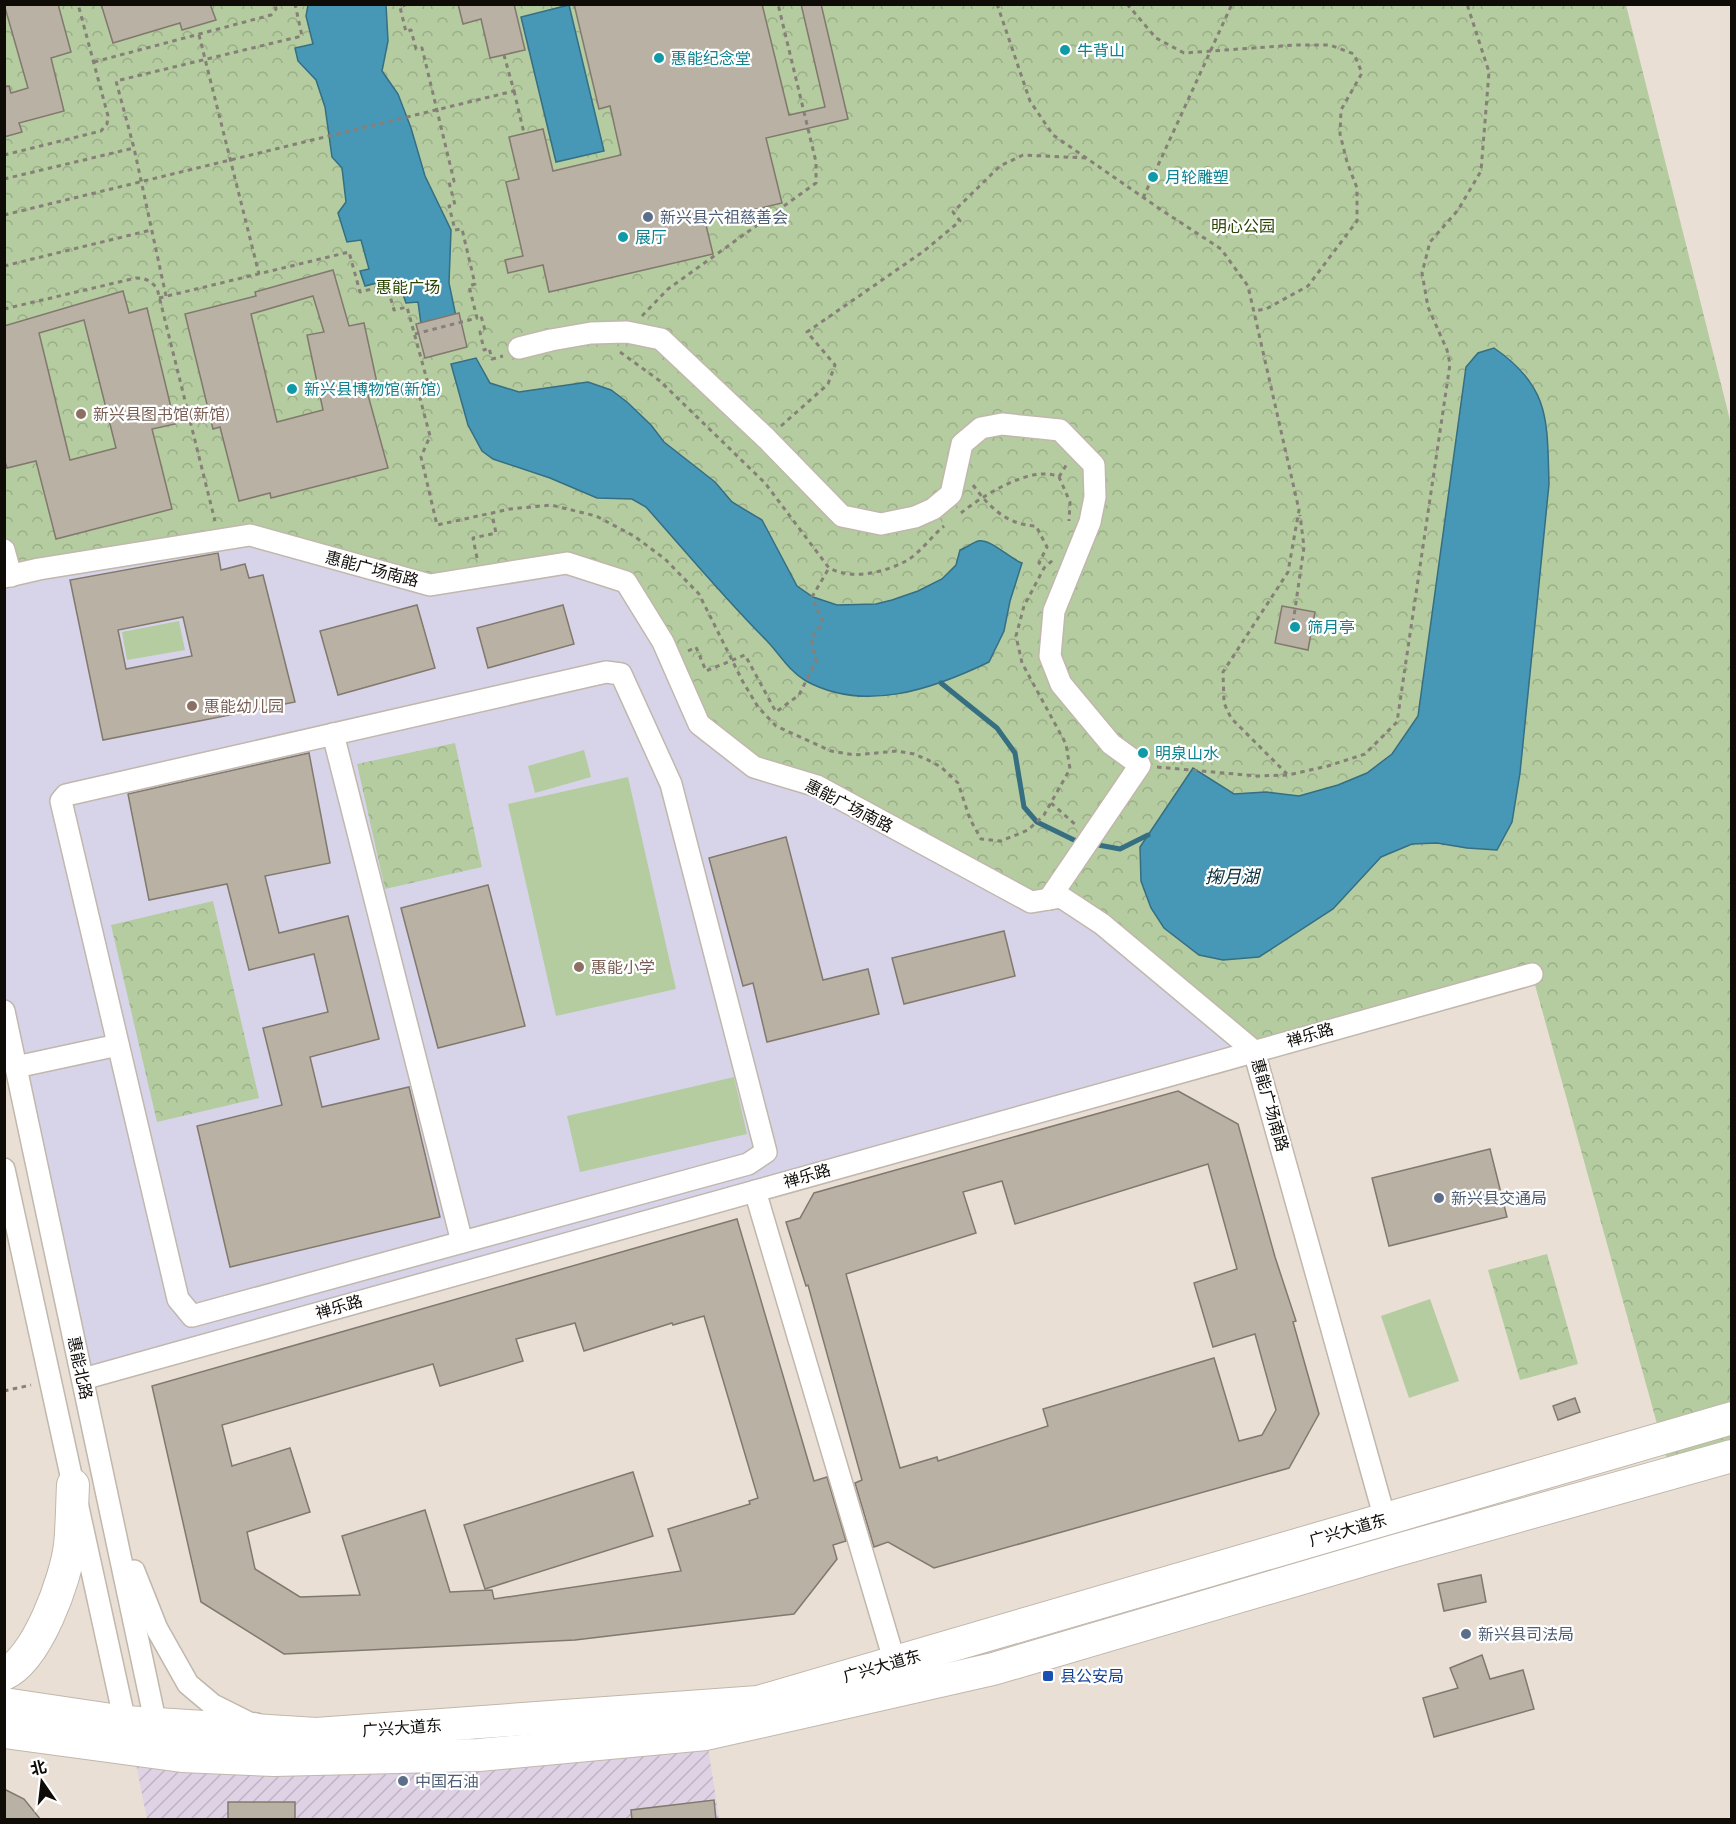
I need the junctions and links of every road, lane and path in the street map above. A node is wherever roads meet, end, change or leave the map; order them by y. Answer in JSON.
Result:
{"nodes":[{"id":1,"x":78,"y":4,"type":"edge"},
{"id":2,"x":275,"y":4,"type":"edge"},
{"id":3,"x":295,"y":4,"type":"edge"},
{"id":4,"x":407,"y":4,"type":"edge"},
{"id":5,"x":778,"y":4,"type":"edge"},
{"id":6,"x":997,"y":4,"type":"edge"},
{"id":7,"x":1127,"y":4,"type":"edge"},
{"id":8,"x":1232,"y":4,"type":"edge"},
{"id":9,"x":1467,"y":4,"type":"edge"},
{"id":10,"x":199,"y":34,"type":"junction"},
{"id":11,"x":1211,"y":51,"type":"junction"},
{"id":12,"x":504,"y":55,"type":"dead end"},
{"id":13,"x":205,"y":58,"type":"junction"},
{"id":14,"x":93,"y":63,"type":"junction"},
{"id":15,"x":514,"y":91,"type":"junction"},
{"id":16,"x":437,"y":111,"type":"junction"},
{"id":17,"x":524,"y":133,"type":"dead end"},
{"id":18,"x":134,"y":148,"type":"junction"},
{"id":19,"x":4,"y":155,"type":"edge"},
{"id":20,"x":1086,"y":158,"type":"junction"},
{"id":21,"x":230,"y":161,"type":"junction"},
{"id":22,"x":4,"y":179,"type":"edge"},
{"id":23,"x":141,"y":182,"type":"junction"},
{"id":24,"x":1143,"y":198,"type":"junction"},
{"id":25,"x":4,"y":215,"type":"edge"},
{"id":26,"x":152,"y":230,"type":"junction"},
{"id":27,"x":4,"y":266,"type":"edge"},
{"id":28,"x":259,"y":274,"type":"junction"},
{"id":29,"x":166,"y":296,"type":"junction"},
{"id":30,"x":159,"y":298,"type":"junction"},
{"id":31,"x":4,"y":309,"type":"edge"},
{"id":32,"x":1254,"y":311,"type":"junction"},
{"id":33,"x":477,"y":318,"type":"junction"},
{"id":34,"x":415,"y":334,"type":"junction"},
{"id":35,"x":636,"y":334,"type":"junction"},
{"id":36,"x":613,"y":347,"type":"dead end"},
{"id":37,"x":515,"y":351,"type":"joint"},
{"id":38,"x":767,"y":439,"type":"junction"},
{"id":39,"x":955,"y":477,"type":"junction"},
{"id":40,"x":982,"y":498,"type":"junction"},
{"id":41,"x":1299,"y":510,"type":"junction"},
{"id":42,"x":492,"y":514,"type":"junction"},
{"id":43,"x":957,"y":517,"type":"dead end"},
{"id":44,"x":948,"y":523,"type":"dead end"},
{"id":45,"x":1068,"y":524,"type":"dead end"},
{"id":46,"x":220,"y":540,"type":"junction"},
{"id":47,"x":4,"y":550,"type":"edge"},
{"id":48,"x":1055,"y":556,"type":"dead end"},
{"id":49,"x":829,"y":567,"type":"junction"},
{"id":50,"x":1044,"y":568,"type":"junction"},
{"id":51,"x":8,"y":576,"type":"edge"},
{"id":52,"x":481,"y":577,"type":"junction"},
{"id":53,"x":1293,"y":623,"type":"dead end"},
{"id":54,"x":670,"y":658,"type":"junction"},
{"id":55,"x":732,"y":661,"type":"junction"},
{"id":56,"x":333,"y":734,"type":"junction"},
{"id":57,"x":1140,"y":765,"type":"junction"},
{"id":58,"x":1288,"y":775,"type":"junction"},
{"id":59,"x":1051,"y":803,"type":"junction"},
{"id":60,"x":1092,"y":838,"type":"junction"},
{"id":61,"x":1049,"y":899,"type":"junction"},
{"id":62,"x":1532,"y":974,"type":"dead end"},
{"id":63,"x":4,"y":1011,"type":"edge"},
{"id":64,"x":118,"y":1045,"type":"junction"},
{"id":65,"x":1254,"y":1051,"type":"junction"},
{"id":66,"x":16,"y":1067,"type":"junction"},
{"id":67,"x":4,"y":1169,"type":"edge"},
{"id":68,"x":755,"y":1191,"type":"junction"},
{"id":69,"x":462,"y":1242,"type":"junction"},
{"id":70,"x":83,"y":1379,"type":"junction"},
{"id":71,"x":50,"y":1380,"type":"junction"},
{"id":72,"x":4,"y":1392,"type":"edge"},
{"id":73,"x":1731,"y":1418,"type":"edge"},
{"id":74,"x":1731,"y":1456,"type":"edge"},
{"id":75,"x":73,"y":1485,"type":"junction"},
{"id":76,"x":109,"y":1502,"type":"junction"},
{"id":77,"x":1385,"y":1519,"type":"junction"},
{"id":78,"x":895,"y":1663,"type":"junction"},
{"id":79,"x":4,"y":1674,"type":"edge"},
{"id":80,"x":4,"y":1704,"type":"edge"},
{"id":81,"x":125,"y":1722,"type":"junction"},
{"id":82,"x":156,"y":1725,"type":"junction"},
{"id":83,"x":4,"y":1732,"type":"edge"},
{"id":84,"x":316,"y":1734,"type":"junction"}],
"edges":[{"from":1,"to":14,"type":"path"},
{"from":2,"to":10,"type":"path"},
{"from":3,"to":13,"type":"path"},
{"from":4,"to":16,"type":"path"},
{"from":5,"to":35,"type":"path"},
{"from":6,"to":20,"type":"path"},
{"from":7,"to":11,"type":"path"},
{"from":8,"to":11,"type":"path"},
{"from":9,"to":58,"type":"path"},
{"from":10,"to":13,"type":"path"},
{"from":10,"to":14,"type":"path"},
{"from":11,"to":24,"type":"path"},
{"from":11,"to":32,"type":"path"},
{"from":12,"to":15,"type":"path"},
{"from":13,"to":18,"type":"path"},
{"from":13,"to":21,"type":"path"},
{"from":14,"to":19,"type":"path"},
{"from":15,"to":16,"type":"path"},
{"from":15,"to":17,"type":"path"},
{"from":16,"to":21,"type":"path"},
{"from":16,"to":33,"type":"path"},
{"from":18,"to":22,"type":"path"},
{"from":18,"to":23,"type":"path"},
{"from":20,"to":24,"type":"path"},
{"from":20,"to":38,"type":"path"},
{"from":21,"to":23,"type":"path"},
{"from":21,"to":28,"type":"path"},
{"from":23,"to":25,"type":"path"},
{"from":23,"to":26,"type":"path"},
{"from":24,"to":32,"type":"path"},
{"from":26,"to":27,"type":"path"},
{"from":26,"to":29,"type":"path"},
{"from":28,"to":29,"type":"path"},
{"from":28,"to":34,"type":"path"},
{"from":29,"to":30,"type":"path"},
{"from":30,"to":31,"type":"path"},
{"from":30,"to":46,"type":"path"},
{"from":32,"to":41,"type":"path"},
{"from":33,"to":34,"type":"path"},
{"from":33,"to":37,"type":"path"},
{"from":34,"to":42,"type":"path"},
{"from":35,"to":37,"type":"street"},
{"from":35,"to":38,"type":"street"},
{"from":36,"to":49,"type":"path"},
{"from":38,"to":39,"type":"street"},
{"from":39,"to":40,"type":"path"},
{"from":39,"to":57,"type":"street"},
{"from":40,"to":43,"type":"path"},
{"from":40,"to":45,"type":"path"},
{"from":40,"to":50,"type":"path"},
{"from":41,"to":53,"type":"path"},
{"from":41,"to":58,"type":"path"},
{"from":42,"to":52,"type":"path"},
{"from":42,"to":55,"type":"path"},
{"from":44,"to":49,"type":"path"},
{"from":46,"to":51,"type":"street","name":"惠能广场南路"},
{"from":46,"to":52,"type":"street","name":"惠能广场南路"},
{"from":47,"to":51,"type":"street"},
{"from":48,"to":50,"type":"path"},
{"from":49,"to":55,"type":"path"},
{"from":50,"to":59,"type":"path"},
{"from":52,"to":54,"type":"street","name":"惠能广场南路"},
{"from":54,"to":55,"type":"path"},
{"from":54,"to":61,"type":"street","name":"惠能广场南路"},
{"from":55,"to":59,"type":"path"},
{"from":56,"to":64,"type":"street"},
{"from":56,"to":69,"type":"street"},
{"from":56,"to":69,"type":"street"},
{"from":57,"to":58,"type":"path"},
{"from":57,"to":60,"type":"street"},
{"from":59,"to":60,"type":"path"},
{"from":60,"to":61,"type":"street"},
{"from":61,"to":65,"type":"street","name":"惠能广场南路"},
{"from":62,"to":65,"type":"street","name":"禅乐路"},
{"from":63,"to":66,"type":"street","name":"惠能北路"},
{"from":64,"to":66,"type":"street"},
{"from":64,"to":69,"type":"street"},
{"from":65,"to":68,"type":"street","name":"禅乐路"},
{"from":65,"to":77,"type":"street","name":"惠能广场南路"},
{"from":66,"to":70,"type":"street","name":"惠能北路"},
{"from":67,"to":71,"type":"street","name":"惠能北路"},
{"from":68,"to":70,"type":"street","name":"禅乐路"},
{"from":68,"to":78,"type":"street"},
{"from":70,"to":76,"type":"street","name":"惠能北路"},
{"from":71,"to":72,"type":"path"},
{"from":71,"to":75,"type":"street","name":"惠能北路"},
{"from":73,"to":77,"type":"highway","name":"广兴大道东"},
{"from":74,"to":83,"type":"highway","name":"广兴大道东"},
{"from":75,"to":79,"type":"highway"},
{"from":75,"to":81,"type":"street","name":"惠能北路"},
{"from":76,"to":82,"type":"street","name":"惠能北路"},
{"from":76,"to":84,"type":"street"},
{"from":77,"to":78,"type":"highway","name":"广兴大道东"},
{"from":78,"to":84,"type":"highway","name":"广兴大道东"},
{"from":80,"to":81,"type":"highway","name":"广兴大道东"},
{"from":81,"to":82,"type":"highway","name":"广兴大道东"},
{"from":82,"to":84,"type":"highway","name":"广兴大道东"}]}
